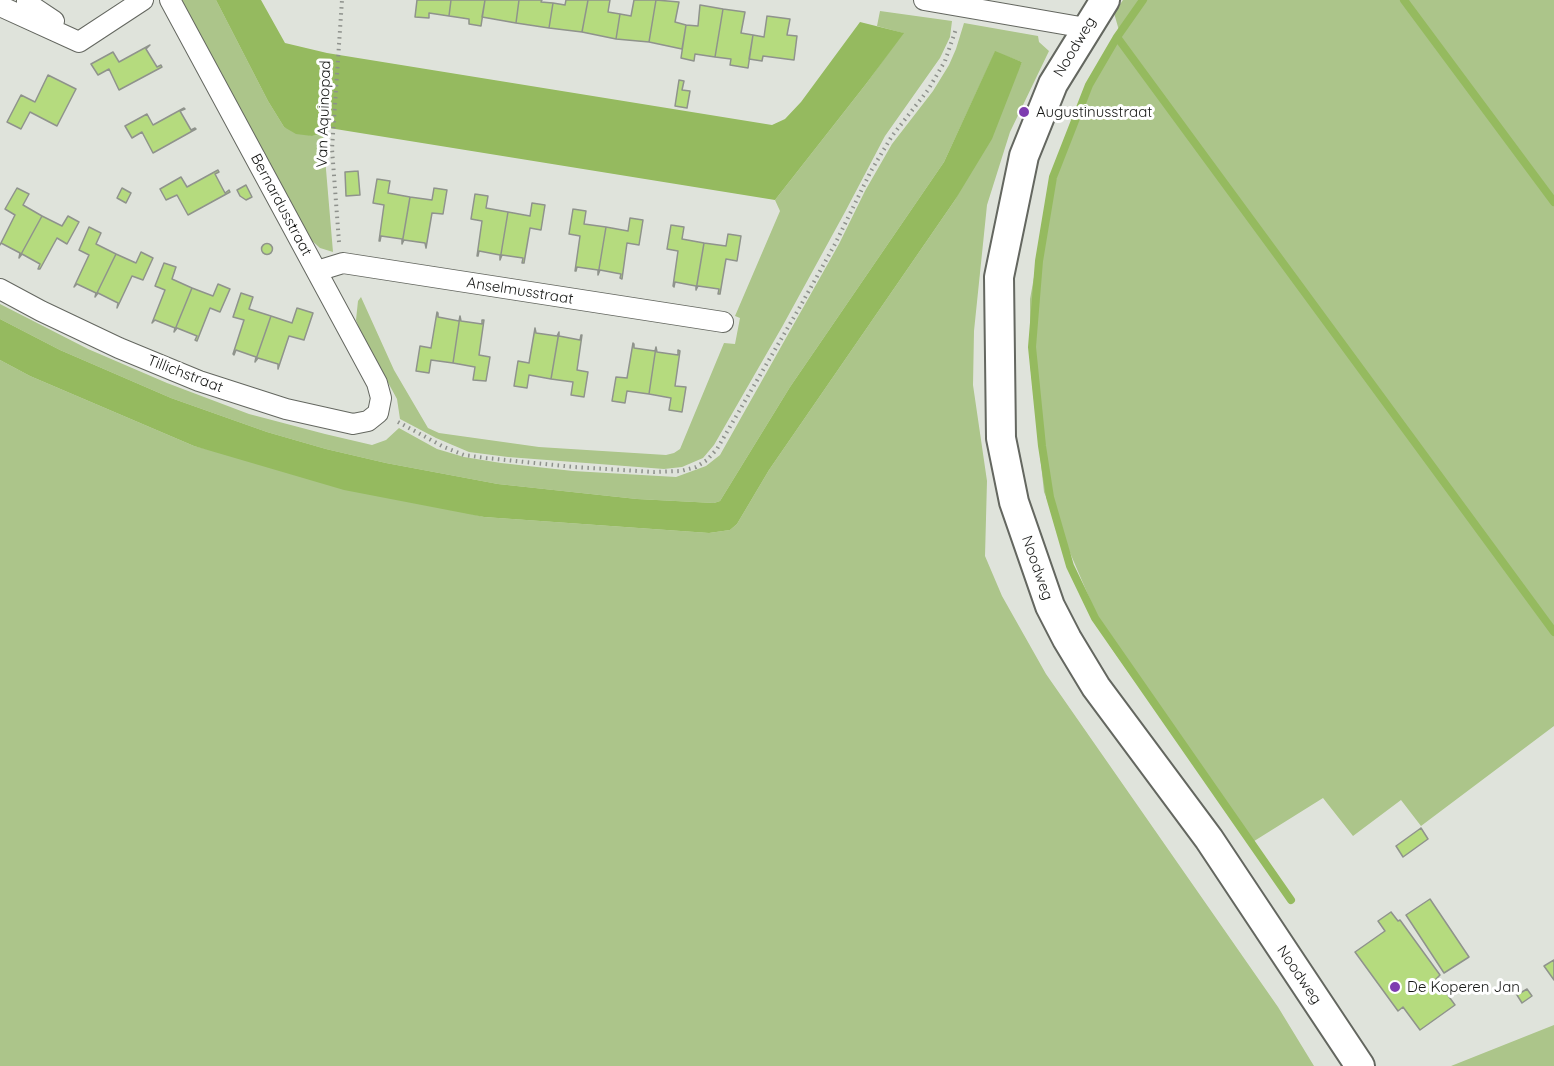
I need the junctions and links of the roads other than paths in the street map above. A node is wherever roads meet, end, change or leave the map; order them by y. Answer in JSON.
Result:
{"nodes":[{"id":1,"x":27,"y":0,"type":"edge"},
{"id":2,"x":143,"y":0,"type":"edge"},
{"id":3,"x":170,"y":0,"type":"edge"},
{"id":4,"x":924,"y":0,"type":"edge"},
{"id":5,"x":1104,"y":0,"type":"edge"},
{"id":6,"x":0,"y":6,"type":"edge"},
{"id":7,"x":1086,"y":28,"type":"junction"},
{"id":8,"x":79,"y":42,"type":"junction"},
{"id":9,"x":317,"y":271,"type":"junction"},
{"id":10,"x":0,"y":289,"type":"edge"},
{"id":11,"x":723,"y":322,"type":"dead end"},
{"id":12,"x":378,"y":413,"type":"joint"},
{"id":13,"x":1360,"y":1066,"type":"edge"}],
"edges":[{"from":1,"to":8,"type":"street"},
{"from":2,"to":8,"type":"street"},
{"from":3,"to":9,"type":"street","name":"Bernardusstraat"},
{"from":4,"to":7,"type":"street"},
{"from":5,"to":7,"type":"main road","name":"Noodweg"},
{"from":6,"to":8,"type":"street"},
{"from":7,"to":13,"type":"main road","name":"Noodweg"},
{"from":9,"to":11,"type":"street","name":"Anselmusstraat"},
{"from":9,"to":12,"type":"street","name":"Bernardusstraat"},
{"from":10,"to":12,"type":"street","name":"Tillichstraat"}]}
